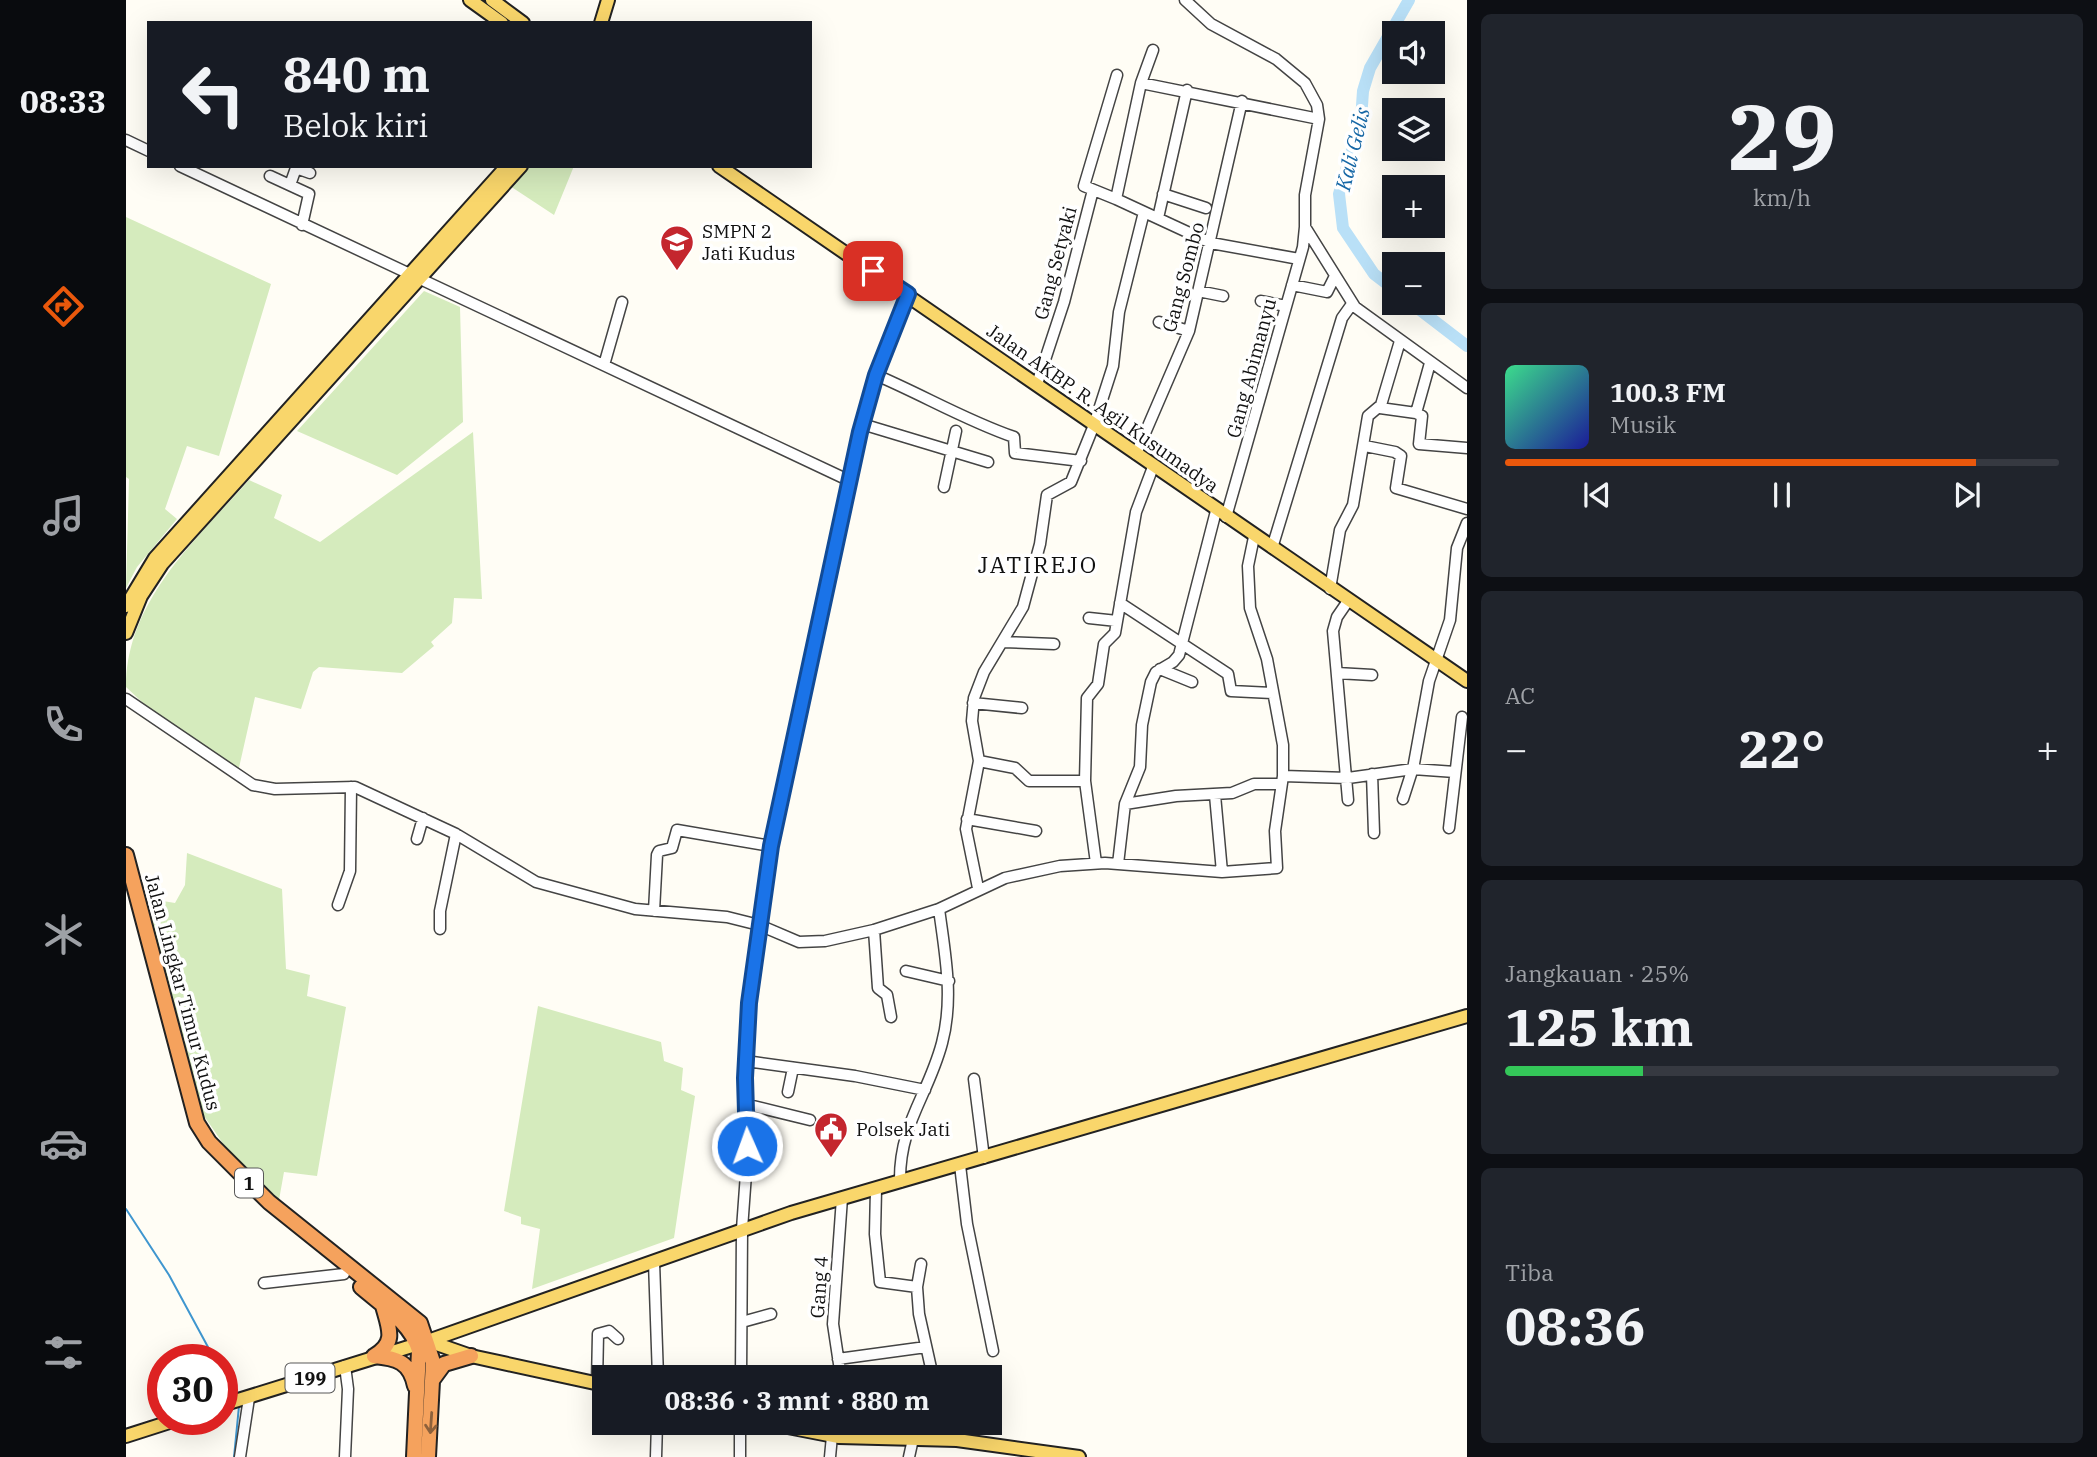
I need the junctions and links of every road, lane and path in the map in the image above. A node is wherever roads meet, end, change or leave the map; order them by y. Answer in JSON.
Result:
{"nodes":[{"id":1,"x":470,"y":0,"type":"edge"},
{"id":2,"x":492,"y":0,"type":"edge"},
{"id":3,"x":608,"y":0,"type":"edge"},
{"id":4,"x":1185,"y":0,"type":"edge"},
{"id":5,"x":499,"y":21,"type":"edge"},
{"id":6,"x":520,"y":21,"type":"edge"},
{"id":7,"x":602,"y":21,"type":"edge"},
{"id":8,"x":1153,"y":50,"type":"dead end"},
{"id":9,"x":1117,"y":75,"type":"dead end"},
{"id":10,"x":1141,"y":83,"type":"junction"},
{"id":11,"x":1187,"y":90,"type":"junction"},
{"id":12,"x":1242,"y":101,"type":"junction"},
{"id":13,"x":1319,"y":119,"type":"junction"},
{"id":14,"x":126,"y":140,"type":"edge"},
{"id":15,"x":147,"y":150,"type":"edge"},
{"id":16,"x":184,"y":168,"type":"edge"},
{"id":17,"x":506,"y":168,"type":"edge"},
{"id":18,"x":519,"y":168,"type":"edge"},
{"id":19,"x":722,"y":168,"type":"edge"},
{"id":20,"x":310,"y":173,"type":"dead end"},
{"id":21,"x":270,"y":176,"type":"dead end"},
{"id":22,"x":290,"y":185,"type":"junction"},
{"id":23,"x":1093,"y":190,"type":"junction"},
{"id":24,"x":1163,"y":194,"type":"junction"},
{"id":25,"x":1116,"y":199,"type":"junction"},
{"id":26,"x":1206,"y":208,"type":"dead end"},
{"id":27,"x":1144,"y":212,"type":"junction"},
{"id":28,"x":1157,"y":218,"type":"junction"},
{"id":29,"x":302,"y":225,"type":"junction"},
{"id":30,"x":1305,"y":227,"type":"junction"},
{"id":31,"x":1211,"y":243,"type":"junction"},
{"id":32,"x":1299,"y":259,"type":"junction"},
{"id":33,"x":416,"y":276,"type":"junction"},
{"id":34,"x":1335,"y":276,"type":"junction"},
{"id":35,"x":1292,"y":285,"type":"junction"},
{"id":36,"x":1198,"y":291,"type":"junction"},
{"id":37,"x":908,"y":294,"type":"junction"},
{"id":38,"x":1223,"y":296,"type":"dead end"},
{"id":39,"x":622,"y":302,"type":"dead end"},
{"id":40,"x":1261,"y":302,"type":"dead end"},
{"id":41,"x":1352,"y":304,"type":"junction"},
{"id":42,"x":1286,"y":306,"type":"junction"},
{"id":43,"x":1159,"y":322,"type":"dead end"},
{"id":44,"x":1188,"y":331,"type":"junction"},
{"id":45,"x":1400,"y":341,"type":"junction"},
{"id":46,"x":1430,"y":363,"type":"junction"},
{"id":47,"x":604,"y":365,"type":"junction"},
{"id":48,"x":876,"y":375,"type":"junction"},
{"id":49,"x":1037,"y":384,"type":"junction"},
{"id":50,"x":1467,"y":388,"type":"edge"},
{"id":51,"x":1380,"y":408,"type":"junction"},
{"id":52,"x":1416,"y":413,"type":"junction"},
{"id":53,"x":862,"y":424,"type":"junction"},
{"id":54,"x":1094,"y":425,"type":"junction"},
{"id":55,"x":956,"y":431,"type":"dead end"},
{"id":56,"x":1365,"y":446,"type":"junction"},
{"id":57,"x":1467,"y":448,"type":"edge"},
{"id":58,"x":950,"y":452,"type":"junction"},
{"id":59,"x":1136,"y":454,"type":"junction"},
{"id":60,"x":1081,"y":461,"type":"junction"},
{"id":61,"x":988,"y":462,"type":"dead end"},
{"id":62,"x":1153,"y":467,"type":"junction"},
{"id":63,"x":848,"y":480,"type":"junction"},
{"id":64,"x":944,"y":487,"type":"dead end"},
{"id":65,"x":1467,"y":509,"type":"edge"},
{"id":66,"x":1221,"y":514,"type":"junction"},
{"id":67,"x":1467,"y":523,"type":"edge"},
{"id":68,"x":1254,"y":537,"type":"junction"},
{"id":69,"x":1272,"y":548,"type":"junction"},
{"id":70,"x":1330,"y":589,"type":"junction"},
{"id":71,"x":1348,"y":601,"type":"junction"},
{"id":72,"x":1120,"y":603,"type":"junction"},
{"id":73,"x":126,"y":606,"type":"edge"},
{"id":74,"x":1089,"y":618,"type":"dead end"},
{"id":75,"x":1118,"y":621,"type":"junction"},
{"id":76,"x":126,"y":633,"type":"edge"},
{"id":77,"x":1003,"y":642,"type":"junction"},
{"id":78,"x":1054,"y":644,"type":"dead end"},
{"id":79,"x":1182,"y":645,"type":"junction"},
{"id":80,"x":1438,"y":660,"type":"junction"},
{"id":81,"x":1160,"y":669,"type":"junction"},
{"id":82,"x":1337,"y":673,"type":"junction"},
{"id":83,"x":1372,"y":675,"type":"dead end"},
{"id":84,"x":1467,"y":681,"type":"edge"},
{"id":85,"x":1192,"y":682,"type":"dead end"},
{"id":86,"x":1272,"y":692,"type":"junction"},
{"id":87,"x":126,"y":699,"type":"edge"},
{"id":88,"x":973,"y":703,"type":"junction"},
{"id":89,"x":1022,"y":708,"type":"dead end"},
{"id":90,"x":1462,"y":717,"type":"dead end"},
{"id":91,"x":979,"y":761,"type":"junction"},
{"id":92,"x":1413,"y":770,"type":"junction"},
{"id":93,"x":1455,"y":772,"type":"junction"},
{"id":94,"x":1371,"y":774,"type":"junction"},
{"id":95,"x":1348,"y":778,"type":"junction"},
{"id":96,"x":1281,"y":780,"type":"junction"},
{"id":97,"x":1084,"y":781,"type":"junction"},
{"id":98,"x":351,"y":787,"type":"junction"},
{"id":99,"x":1216,"y":794,"type":"junction"},
{"id":100,"x":1403,"y":799,"type":"dead end"},
{"id":101,"x":1348,"y":800,"type":"dead end"},
{"id":102,"x":1125,"y":804,"type":"junction"},
{"id":103,"x":422,"y":818,"type":"junction"},
{"id":104,"x":967,"y":819,"type":"junction"},
{"id":105,"x":1449,"y":828,"type":"dead end"},
{"id":106,"x":1036,"y":831,"type":"dead end"},
{"id":107,"x":1374,"y":833,"type":"dead end"},
{"id":108,"x":456,"y":834,"type":"junction"},
{"id":109,"x":417,"y":839,"type":"dead end"},
{"id":110,"x":771,"y":846,"type":"junction"},
{"id":111,"x":126,"y":855,"type":"edge"},
{"id":112,"x":1096,"y":863,"type":"junction"},
{"id":113,"x":1118,"y":864,"type":"junction"},
{"id":114,"x":1222,"y":872,"type":"junction"},
{"id":115,"x":126,"y":884,"type":"edge"},
{"id":116,"x":978,"y":888,"type":"junction"},
{"id":117,"x":338,"y":905,"type":"dead end"},
{"id":118,"x":939,"y":909,"type":"junction"},
{"id":119,"x":654,"y":911,"type":"junction"},
{"id":120,"x":759,"y":925,"type":"junction"},
{"id":121,"x":440,"y":929,"type":"dead end"},
{"id":122,"x":874,"y":930,"type":"junction"},
{"id":123,"x":906,"y":971,"type":"dead end"},
{"id":124,"x":949,"y":981,"type":"junction"},
{"id":125,"x":1467,"y":1016,"type":"edge"},
{"id":126,"x":891,"y":1017,"type":"dead end"},
{"id":127,"x":746,"y":1061,"type":"junction"},
{"id":128,"x":793,"y":1068,"type":"junction"},
{"id":129,"x":974,"y":1079,"type":"dead end"},
{"id":130,"x":925,"y":1090,"type":"junction"},
{"id":131,"x":788,"y":1092,"type":"dead end"},
{"id":132,"x":745,"y":1104,"type":"junction"},
{"id":133,"x":810,"y":1120,"type":"dead end"},
{"id":134,"x":984,"y":1158,"type":"junction"},
{"id":135,"x":960,"y":1165,"type":"junction"},
{"id":136,"x":900,"y":1182,"type":"junction"},
{"id":137,"x":876,"y":1189,"type":"junction"},
{"id":138,"x":842,"y":1198,"type":"junction"},
{"id":139,"x":742,"y":1229,"type":"junction"},
{"id":140,"x":654,"y":1262,"type":"junction"},
{"id":141,"x":921,"y":1264,"type":"dead end"},
{"id":142,"x":344,"y":1274,"type":"junction"},
{"id":143,"x":264,"y":1283,"type":"dead end"},
{"id":144,"x":917,"y":1287,"type":"junction"},
{"id":145,"x":383,"y":1306,"type":"junction"},
{"id":146,"x":771,"y":1314,"type":"dead end"},
{"id":147,"x":742,"y":1322,"type":"junction"},
{"id":148,"x":618,"y":1339,"type":"dead end"},
{"id":149,"x":423,"y":1343,"type":"junction"},
{"id":150,"x":926,"y":1347,"type":"junction"},
{"id":151,"x":993,"y":1350,"type":"dead end"},
{"id":152,"x":374,"y":1356,"type":"junction"},
{"id":153,"x":471,"y":1356,"type":"junction"},
{"id":154,"x":838,"y":1359,"type":"junction"},
{"id":155,"x":600,"y":1365,"type":"edge"},
{"id":156,"x":658,"y":1365,"type":"edge"},
{"id":157,"x":741,"y":1365,"type":"edge"},
{"id":158,"x":839,"y":1365,"type":"edge"},
{"id":159,"x":930,"y":1365,"type":"edge"},
{"id":160,"x":345,"y":1366,"type":"junction"},
{"id":161,"x":433,"y":1379,"type":"junction"},
{"id":162,"x":592,"y":1382,"type":"edge"},
{"id":163,"x":238,"y":1401,"type":"edge"},
{"id":164,"x":418,"y":1405,"type":"junction"},
{"id":165,"x":238,"y":1420,"type":"edge"},
{"id":166,"x":147,"y":1429,"type":"edge"},
{"id":167,"x":657,"y":1435,"type":"edge"},
{"id":168,"x":740,"y":1435,"type":"edge"},
{"id":169,"x":830,"y":1435,"type":"edge"},
{"id":170,"x":939,"y":1435,"type":"edge"},
{"id":171,"x":126,"y":1436,"type":"edge"},
{"id":172,"x":835,"y":1436,"type":"junction"},
{"id":173,"x":912,"y":1439,"type":"junction"},
{"id":174,"x":939,"y":1440,"type":"junction"},
{"id":175,"x":240,"y":1457,"type":"edge"},
{"id":176,"x":345,"y":1457,"type":"edge"},
{"id":177,"x":414,"y":1457,"type":"edge"},
{"id":178,"x":428,"y":1457,"type":"edge"},
{"id":179,"x":656,"y":1457,"type":"edge"},
{"id":180,"x":740,"y":1457,"type":"edge"},
{"id":181,"x":830,"y":1457,"type":"edge"},
{"id":182,"x":909,"y":1457,"type":"edge"},
{"id":183,"x":1079,"y":1457,"type":"edge"}],
"edges":[{"from":1,"to":5,"type":"main road"},
{"from":2,"to":6,"type":"main road"},
{"from":3,"to":7,"type":"main road"},
{"from":4,"to":13,"type":"street"},
{"from":8,"to":10,"type":"street"},
{"from":9,"to":23,"type":"street","name":"Gang Setyaki"},
{"from":10,"to":11,"type":"street"},
{"from":10,"to":25,"type":"street"},
{"from":11,"to":12,"type":"street"},
{"from":11,"to":24,"type":"street"},
{"from":12,"to":13,"type":"street"},
{"from":12,"to":31,"type":"street","name":"Gang Sombo"},
{"from":13,"to":30,"type":"street","name":"Gang Abimanyu"},
{"from":14,"to":15,"type":"street"},
{"from":16,"to":29,"type":"street"},
{"from":17,"to":33,"type":"main road"},
{"from":18,"to":33,"type":"main road"},
{"from":19,"to":37,"type":"main road","name":"Jalan AKBP. R. Agil Kusumadya"},
{"from":20,"to":22,"type":"street"},
{"from":21,"to":22,"type":"street"},
{"from":22,"to":29,"type":"street"},
{"from":23,"to":25,"type":"street"},
{"from":23,"to":49,"type":"street","name":"Gang Setyaki"},
{"from":24,"to":26,"type":"street"},
{"from":24,"to":28,"type":"street"},
{"from":25,"to":27,"type":"street"},
{"from":27,"to":28,"type":"street"},
{"from":27,"to":54,"type":"street"},
{"from":28,"to":31,"type":"street"},
{"from":29,"to":33,"type":"street"},
{"from":30,"to":32,"type":"street","name":"Gang Abimanyu"},
{"from":30,"to":34,"type":"street"},
{"from":31,"to":32,"type":"street"},
{"from":31,"to":36,"type":"street","name":"Gang Sombo"},
{"from":32,"to":35,"type":"street","name":"Gang Abimanyu"},
{"from":33,"to":47,"type":"street"},
{"from":33,"to":73,"type":"main road"},
{"from":33,"to":76,"type":"main road"},
{"from":34,"to":35,"type":"street"},
{"from":34,"to":41,"type":"street"},
{"from":35,"to":42,"type":"street","name":"Gang Abimanyu"},
{"from":36,"to":38,"type":"street"},
{"from":36,"to":44,"type":"street","name":"Gang Sombo"},
{"from":37,"to":48,"type":"street"},
{"from":37,"to":49,"type":"main road","name":"Jalan AKBP. R. Agil Kusumadya"},
{"from":39,"to":47,"type":"street"},
{"from":40,"to":42,"type":"street"},
{"from":41,"to":45,"type":"street"},
{"from":41,"to":69,"type":"street"},
{"from":42,"to":66,"type":"street","name":"Gang Abimanyu"},
{"from":43,"to":44,"type":"street"},
{"from":44,"to":59,"type":"street","name":"Gang Sombo"},
{"from":45,"to":46,"type":"street"},
{"from":45,"to":51,"type":"street"},
{"from":46,"to":50,"type":"street"},
{"from":46,"to":52,"type":"street"},
{"from":47,"to":63,"type":"street"},
{"from":48,"to":53,"type":"street"},
{"from":48,"to":60,"type":"street"},
{"from":49,"to":54,"type":"main road","name":"Jalan AKBP. R. Agil Kusumadya"},
{"from":51,"to":52,"type":"street"},
{"from":51,"to":56,"type":"street"},
{"from":52,"to":57,"type":"street"},
{"from":53,"to":58,"type":"street"},
{"from":53,"to":63,"type":"street"},
{"from":54,"to":59,"type":"main road","name":"Jalan AKBP. R. Agil Kusumadya"},
{"from":54,"to":60,"type":"street"},
{"from":55,"to":58,"type":"street"},
{"from":56,"to":65,"type":"street"},
{"from":56,"to":70,"type":"street"},
{"from":58,"to":61,"type":"street"},
{"from":58,"to":64,"type":"street"},
{"from":59,"to":62,"type":"main road","name":"Jalan AKBP. R. Agil Kusumadya"},
{"from":60,"to":77,"type":"street"},
{"from":62,"to":66,"type":"main road","name":"Jalan AKBP. R. Agil Kusumadya"},
{"from":62,"to":72,"type":"street"},
{"from":63,"to":110,"type":"street"},
{"from":66,"to":68,"type":"main road","name":"Jalan AKBP. R. Agil Kusumadya"},
{"from":66,"to":79,"type":"street","name":"Gang Abimanyu"},
{"from":67,"to":80,"type":"street"},
{"from":68,"to":69,"type":"main road","name":"Jalan AKBP. R. Agil Kusumadya"},
{"from":68,"to":86,"type":"street"},
{"from":69,"to":70,"type":"main road","name":"Jalan AKBP. R. Agil Kusumadya"},
{"from":70,"to":71,"type":"main road","name":"Jalan AKBP. R. Agil Kusumadya"},
{"from":71,"to":80,"type":"main road","name":"Jalan AKBP. R. Agil Kusumadya"},
{"from":71,"to":82,"type":"street"},
{"from":72,"to":75,"type":"street"},
{"from":72,"to":79,"type":"street"},
{"from":74,"to":75,"type":"street"},
{"from":75,"to":97,"type":"street"},
{"from":77,"to":78,"type":"street"},
{"from":77,"to":88,"type":"street"},
{"from":79,"to":81,"type":"street"},
{"from":79,"to":86,"type":"street"},
{"from":80,"to":84,"type":"main road","name":"Jalan AKBP. R. Agil Kusumadya"},
{"from":80,"to":92,"type":"street"},
{"from":81,"to":85,"type":"street"},
{"from":81,"to":102,"type":"street"},
{"from":82,"to":83,"type":"street"},
{"from":82,"to":95,"type":"street"},
{"from":86,"to":96,"type":"street"},
{"from":87,"to":98,"type":"street"},
{"from":88,"to":89,"type":"street"},
{"from":88,"to":91,"type":"street"},
{"from":90,"to":93,"type":"street"},
{"from":91,"to":97,"type":"street"},
{"from":91,"to":104,"type":"street"},
{"from":92,"to":93,"type":"street"},
{"from":92,"to":94,"type":"street"},
{"from":92,"to":100,"type":"street"},
{"from":93,"to":105,"type":"street"},
{"from":94,"to":95,"type":"street"},
{"from":94,"to":107,"type":"street"},
{"from":95,"to":96,"type":"street"},
{"from":95,"to":101,"type":"street"},
{"from":96,"to":99,"type":"street"},
{"from":96,"to":114,"type":"street"},
{"from":97,"to":112,"type":"street"},
{"from":98,"to":103,"type":"street"},
{"from":98,"to":117,"type":"street"},
{"from":99,"to":102,"type":"street"},
{"from":99,"to":114,"type":"street"},
{"from":102,"to":113,"type":"street"},
{"from":103,"to":108,"type":"street"},
{"from":103,"to":109,"type":"street"},
{"from":104,"to":106,"type":"street"},
{"from":104,"to":116,"type":"street"},
{"from":108,"to":119,"type":"street"},
{"from":108,"to":121,"type":"street"},
{"from":110,"to":119,"type":"street"},
{"from":110,"to":120,"type":"street"},
{"from":111,"to":149,"type":"highway","name":"Jalan Lingkar Timur Kudus","number":"1"},
{"from":112,"to":113,"type":"street"},
{"from":112,"to":116,"type":"street"},
{"from":113,"to":114,"type":"street"},
{"from":115,"to":142,"type":"highway","name":"Jalan Lingkar Timur Kudus","number":"1"},
{"from":116,"to":118,"type":"street"},
{"from":118,"to":122,"type":"street"},
{"from":118,"to":124,"type":"street"},
{"from":119,"to":120,"type":"street"},
{"from":120,"to":122,"type":"street"},
{"from":120,"to":127,"type":"street"},
{"from":122,"to":126,"type":"street"},
{"from":123,"to":124,"type":"street"},
{"from":124,"to":130,"type":"street"},
{"from":125,"to":134,"type":"main road"},
{"from":127,"to":128,"type":"street"},
{"from":127,"to":132,"type":"street"},
{"from":128,"to":130,"type":"street"},
{"from":128,"to":131,"type":"street"},
{"from":129,"to":134,"type":"street"},
{"from":130,"to":136,"type":"street"},
{"from":132,"to":133,"type":"street"},
{"from":132,"to":139,"type":"street"},
{"from":134,"to":135,"type":"main road"},
{"from":135,"to":136,"type":"main road"},
{"from":135,"to":151,"type":"street"},
{"from":136,"to":137,"type":"main road"},
{"from":137,"to":138,"type":"main road"},
{"from":137,"to":144,"type":"street"},
{"from":138,"to":139,"type":"main road"},
{"from":138,"to":154,"type":"street","name":"Gang 4"},
{"from":139,"to":140,"type":"main road"},
{"from":139,"to":147,"type":"street"},
{"from":140,"to":149,"type":"main road"},
{"from":140,"to":156,"type":"street"},
{"from":141,"to":144,"type":"street"},
{"from":142,"to":143,"type":"street"},
{"from":142,"to":145,"type":"highway","name":"Jalan Lingkar Timur Kudus","number":"1"},
{"from":144,"to":150,"type":"street"},
{"from":145,"to":149,"type":"highway","name":"Jalan Lingkar Timur Kudus","number":"1"},
{"from":145,"to":152,"type":"highway"},
{"from":146,"to":147,"type":"street"},
{"from":147,"to":157,"type":"street"},
{"from":148,"to":155,"type":"street"},
{"from":149,"to":152,"type":"main road","number":"199"},
{"from":149,"to":153,"type":"main road"},
{"from":149,"to":161,"type":"highway","name":"Jalan Lingkar Timur Kudus","number":"1"},
{"from":149,"to":164,"type":"highway"},
{"from":150,"to":154,"type":"street"},
{"from":150,"to":159,"type":"street"},
{"from":152,"to":160,"type":"main road","number":"199"},
{"from":152,"to":164,"type":"highway"},
{"from":153,"to":161,"type":"highway"},
{"from":153,"to":162,"type":"main road"},
{"from":154,"to":158,"type":"street","name":"Gang 4"},
{"from":160,"to":163,"type":"main road","number":"199"},
{"from":160,"to":176,"type":"street"},
{"from":161,"to":178,"type":"highway","name":"Jalan Lingkar Timur Kudus","number":"1","one_way":true},
{"from":164,"to":177,"type":"highway"},
{"from":165,"to":175,"type":"street"},
{"from":166,"to":171,"type":"main road"},
{"from":167,"to":179,"type":"street"},
{"from":168,"to":180,"type":"street"},
{"from":169,"to":172,"type":"main road"},
{"from":170,"to":174,"type":"street"},
{"from":172,"to":173,"type":"main road"},
{"from":172,"to":181,"type":"street"},
{"from":173,"to":174,"type":"main road"},
{"from":173,"to":182,"type":"street"},
{"from":174,"to":183,"type":"main road"}]}
